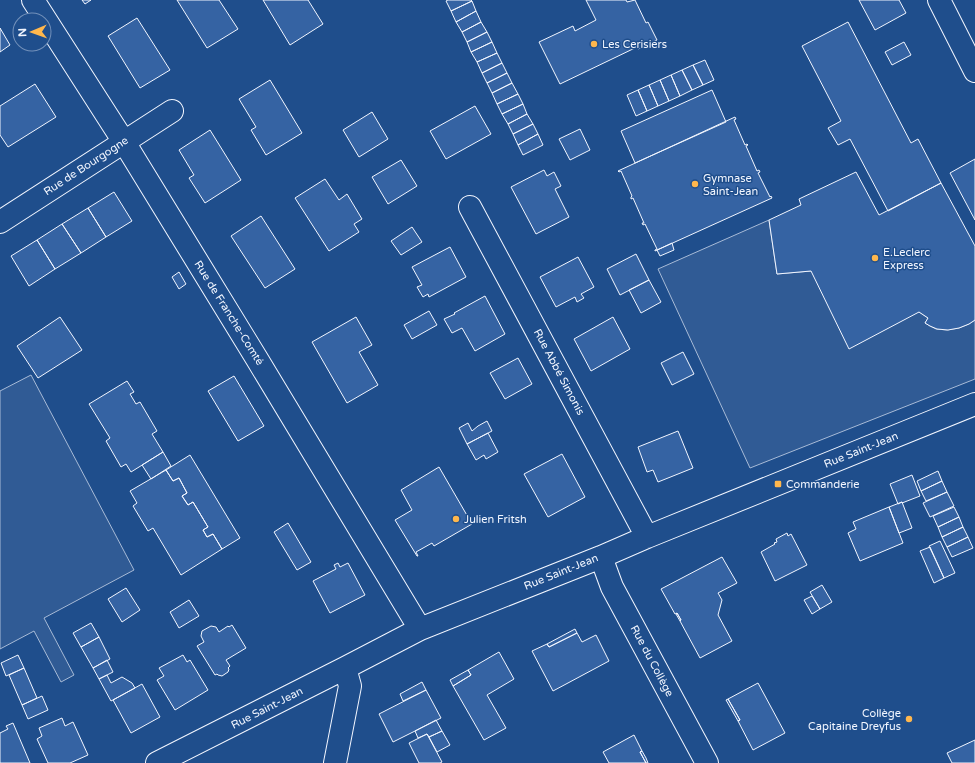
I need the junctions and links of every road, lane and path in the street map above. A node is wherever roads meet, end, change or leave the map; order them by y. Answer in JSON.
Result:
{"nodes":[{"id":1,"x":33,"y":0,"type":"edge"},
{"id":2,"x":939,"y":0,"type":"edge"},
{"id":3,"x":975,"y":70,"type":"edge"},
{"id":4,"x":172,"y":111,"type":"dead end"},
{"id":5,"x":124,"y":142,"type":"junction"},
{"id":6,"x":470,"y":207,"type":"dead end"},
{"id":7,"x":0,"y":222,"type":"edge"},
{"id":8,"x":975,"y":404,"type":"edge"},
{"id":9,"x":647,"y":537,"type":"junction"},
{"id":10,"x":601,"y":556,"type":"junction"},
{"id":11,"x":420,"y":629,"type":"junction"},
{"id":12,"x":345,"y":668,"type":"junction"},
{"id":13,"x":156,"y":763,"type":"edge"},
{"id":14,"x":335,"y":763,"type":"edge"},
{"id":15,"x":707,"y":763,"type":"edge"}],
"edges":[{"from":1,"to":5,"type":"street","name":"Rue de Franche-Comté"},
{"from":2,"to":3,"type":"street"},
{"from":4,"to":5,"type":"street","name":"Rue de Bourgogne"},
{"from":5,"to":7,"type":"street","name":"Rue de Bourgogne"},
{"from":5,"to":11,"type":"street","name":"Rue de Franche-Comté"},
{"from":6,"to":9,"type":"street","name":"Rue Abbé Simonis"},
{"from":8,"to":9,"type":"street","name":"Rue Saint-Jean"},
{"from":9,"to":10,"type":"street","name":"Rue Saint-Jean"},
{"from":10,"to":11,"type":"street","name":"Rue Saint-Jean"},
{"from":10,"to":15,"type":"street","name":"Rue du Collège"},
{"from":11,"to":12,"type":"street","name":"Rue Saint-Jean"},
{"from":12,"to":13,"type":"street","name":"Rue Saint-Jean"},
{"from":12,"to":14,"type":"street"}]}
